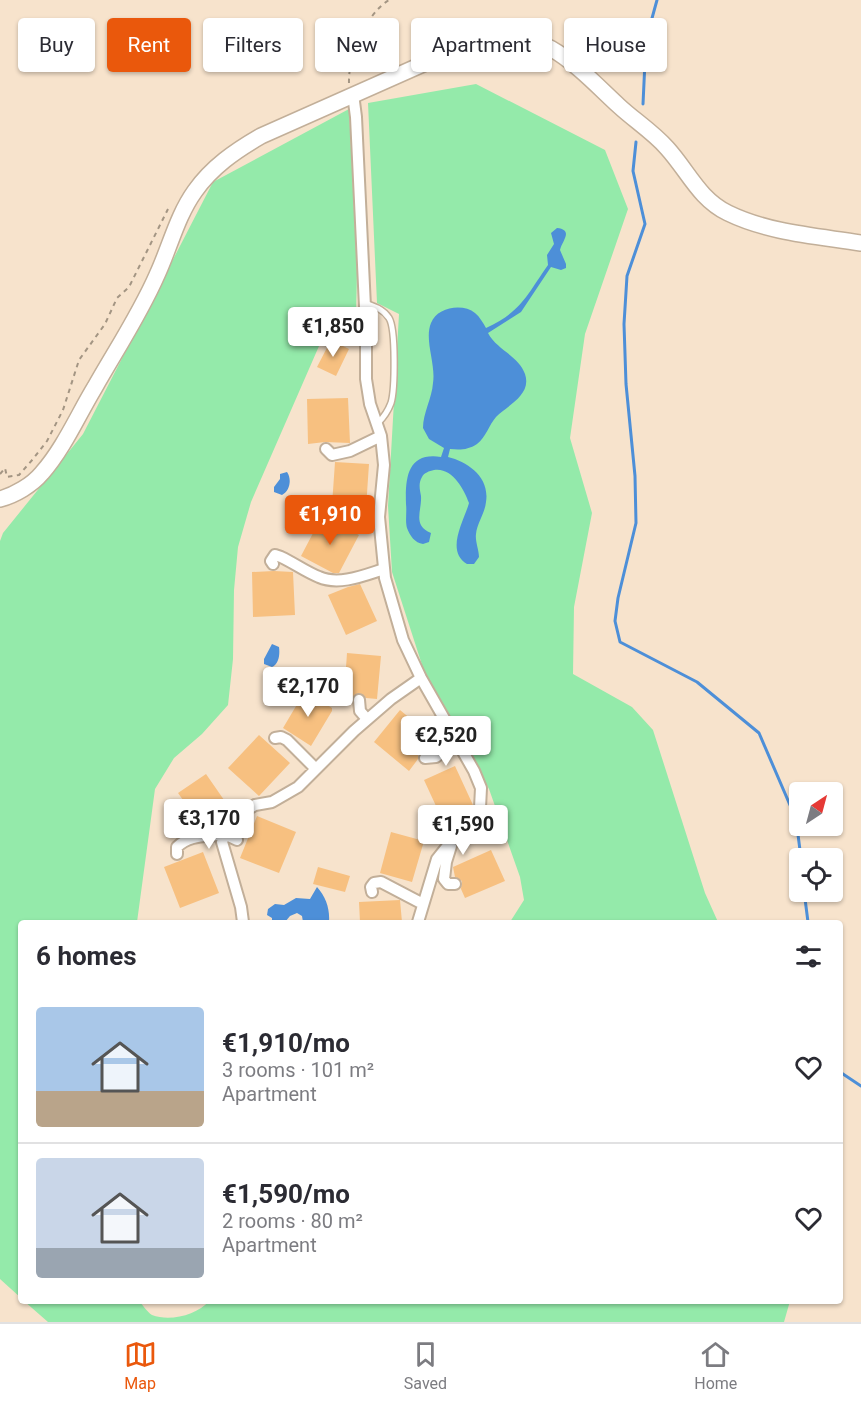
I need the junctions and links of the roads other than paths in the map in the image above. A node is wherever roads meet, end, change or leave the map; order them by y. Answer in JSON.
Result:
{"nodes":[{"id":1,"x":352,"y":94,"type":"junction"},
{"id":2,"x":861,"y":243,"type":"edge"},
{"id":3,"x":365,"y":303,"type":"junction"},
{"id":4,"x":378,"y":423,"type":"junction"},
{"id":5,"x":381,"y":436,"type":"junction"},
{"id":6,"x":326,"y":449,"type":"dead end"},
{"id":7,"x":0,"y":499,"type":"edge"},
{"id":8,"x":273,"y":564,"type":"dead end"},
{"id":9,"x":384,"y":568,"type":"junction"},
{"id":10,"x":421,"y":678,"type":"junction"},
{"id":11,"x":359,"y":700,"type":"dead end"},
{"id":12,"x":367,"y":719,"type":"junction"},
{"id":13,"x":275,"y":738,"type":"dead end"},
{"id":14,"x":456,"y":740,"type":"junction"},
{"id":15,"x":425,"y":758,"type":"dead end"},
{"id":16,"x":316,"y":769,"type":"junction"},
{"id":17,"x":456,"y":816,"type":"dead end"},
{"id":18,"x":213,"y":824,"type":"dead end"},
{"id":19,"x":462,"y":831,"type":"junction"},
{"id":20,"x":224,"y":834,"type":"junction"},
{"id":21,"x":453,"y":839,"type":"junction"},
{"id":22,"x":237,"y":840,"type":"dead end"},
{"id":23,"x":177,"y":854,"type":"dead end"},
{"id":24,"x":455,"y":884,"type":"dead end"},
{"id":25,"x":372,"y":892,"type":"dead end"},
{"id":26,"x":423,"y":904,"type":"junction"},
{"id":27,"x":243,"y":920,"type":"edge"},
{"id":28,"x":419,"y":920,"type":"edge"}],
"edges":[{"from":1,"to":2,"type":"street"},
{"from":1,"to":3,"type":"street"},
{"from":1,"to":7,"type":"street"},
{"from":3,"to":4,"type":"street"},
{"from":3,"to":4,"type":"lane"},
{"from":4,"to":5,"type":"street"},
{"from":5,"to":6,"type":"street"},
{"from":5,"to":9,"type":"street"},
{"from":8,"to":9,"type":"street"},
{"from":9,"to":10,"type":"street"},
{"from":10,"to":12,"type":"street"},
{"from":10,"to":14,"type":"street"},
{"from":11,"to":12,"type":"street"},
{"from":12,"to":16,"type":"street"},
{"from":13,"to":16,"type":"street"},
{"from":14,"to":15,"type":"street"},
{"from":14,"to":19,"type":"street"},
{"from":16,"to":20,"type":"street"},
{"from":17,"to":19,"type":"street"},
{"from":18,"to":20,"type":"street"},
{"from":19,"to":21,"type":"street"},
{"from":20,"to":22,"type":"street"},
{"from":20,"to":23,"type":"street"},
{"from":20,"to":27,"type":"street"},
{"from":21,"to":24,"type":"street"},
{"from":21,"to":26,"type":"street"},
{"from":25,"to":26,"type":"street"},
{"from":26,"to":28,"type":"street"}]}
